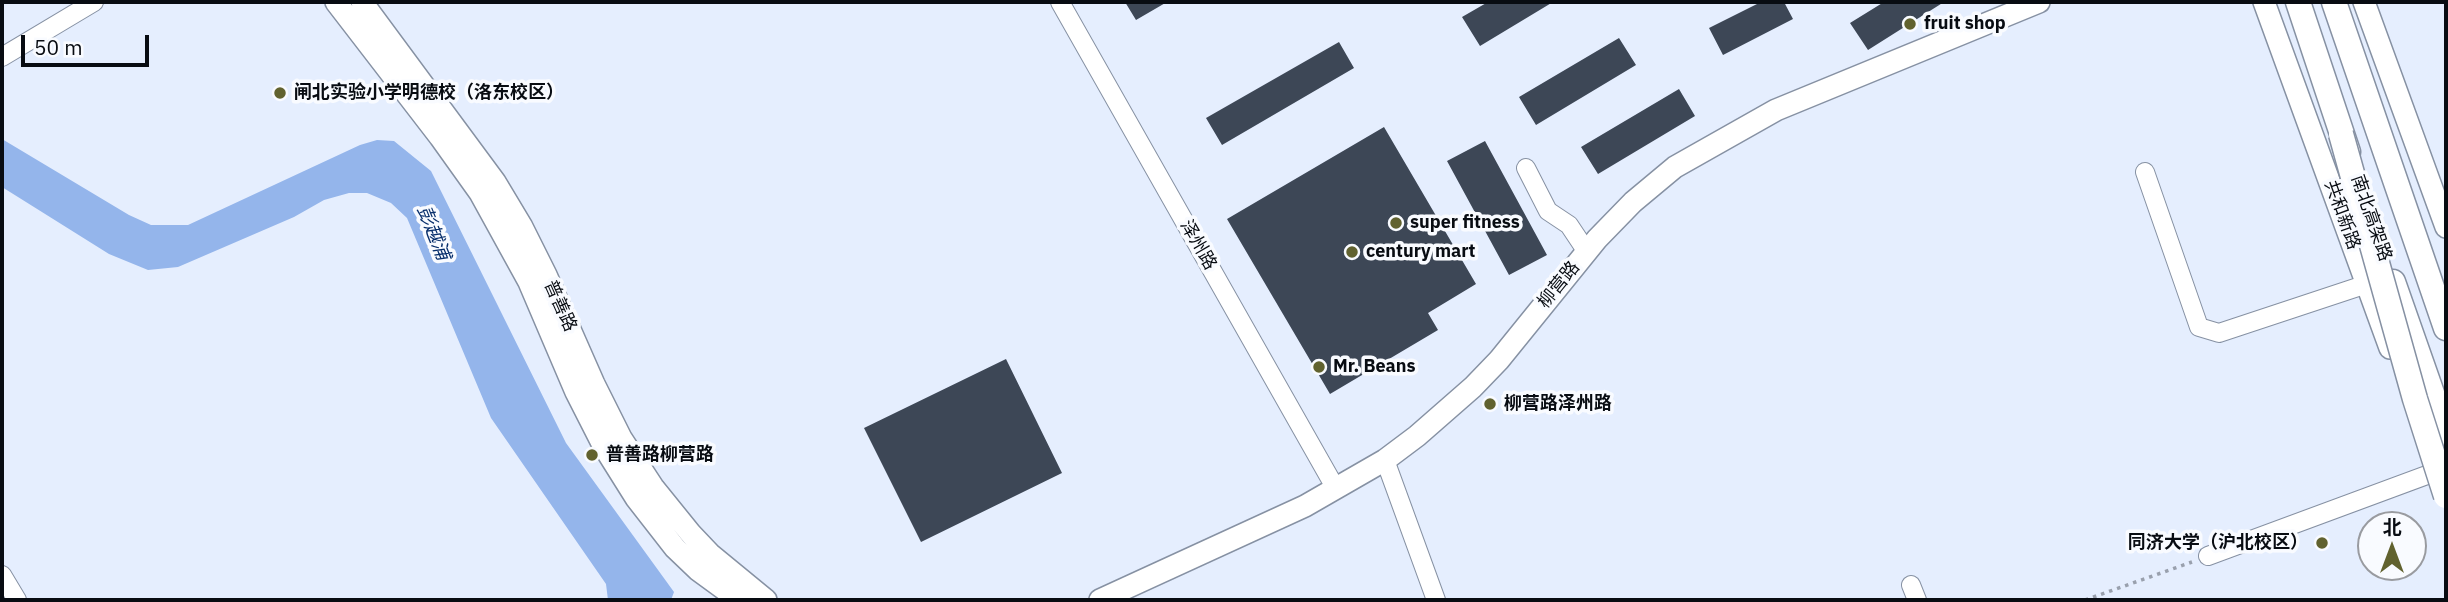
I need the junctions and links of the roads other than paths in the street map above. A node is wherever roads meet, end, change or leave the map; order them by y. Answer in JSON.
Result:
{"nodes":[{"id":1,"x":94,"y":2,"type":"edge"},
{"id":2,"x":336,"y":2,"type":"edge"},
{"id":3,"x":362,"y":2,"type":"edge"},
{"id":4,"x":1060,"y":2,"type":"edge"},
{"id":5,"x":2039,"y":2,"type":"edge"},
{"id":6,"x":2264,"y":2,"type":"edge"},
{"id":7,"x":2289,"y":2,"type":"edge"},
{"id":8,"x":2298,"y":2,"type":"edge"},
{"id":9,"x":2334,"y":2,"type":"edge"},
{"id":10,"x":2346,"y":2,"type":"edge"},
{"id":11,"x":2364,"y":2,"type":"edge"},
{"id":12,"x":2310,"y":38,"type":"junction"},
{"id":13,"x":2,"y":57,"type":"edge"},
{"id":14,"x":2342,"y":134,"type":"junction"},
{"id":15,"x":1526,"y":168,"type":"dead end"},
{"id":16,"x":2146,"y":172,"type":"dead end"},
{"id":17,"x":2446,"y":228,"type":"edge"},
{"id":18,"x":1587,"y":251,"type":"junction"},
{"id":19,"x":2367,"y":284,"type":"junction"},
{"id":20,"x":2446,"y":295,"type":"edge"},
{"id":21,"x":2446,"y":328,"type":"edge"},
{"id":22,"x":2437,"y":429,"type":"edge"},
{"id":23,"x":1385,"y":460,"type":"junction"},
{"id":24,"x":2445,"y":476,"type":"edge"},
{"id":25,"x":1336,"y":489,"type":"junction"},
{"id":26,"x":2446,"y":496,"type":"edge"},
{"id":27,"x":2208,"y":556,"type":"road end"},
{"id":28,"x":2,"y":575,"type":"edge"},
{"id":29,"x":17,"y":600,"type":"edge"},
{"id":30,"x":739,"y":600,"type":"edge"},
{"id":31,"x":766,"y":600,"type":"edge"},
{"id":32,"x":1100,"y":600,"type":"edge"},
{"id":33,"x":1436,"y":600,"type":"edge"}],
"edges":[{"from":1,"to":13,"type":"street"},
{"from":2,"to":30,"type":"main road","name":"普善路"},
{"from":3,"to":31,"type":"main road","name":"普善路"},
{"from":4,"to":25,"type":"street","name":"泽州路"},
{"from":5,"to":18,"type":"main road","name":"柳营路"},
{"from":6,"to":19,"type":"main road","name":"共和新路"},
{"from":7,"to":12,"type":"highway"},
{"from":7,"to":22,"type":"main road","name":"共和新路"},
{"from":8,"to":12,"type":"highway","name":"南北高架路"},
{"from":9,"to":21,"type":"highway","name":"南北高架路"},
{"from":10,"to":20,"type":"main road"},
{"from":11,"to":17,"type":"main road"},
{"from":12,"to":14,"type":"highway","name":"南北高架路"},
{"from":14,"to":22,"type":"highway","name":"南北高架路","bridge":true},
{"from":14,"to":26,"type":"highway","bridge":true},
{"from":15,"to":18,"type":"street"},
{"from":16,"to":19,"type":"street"},
{"from":18,"to":23,"type":"main road","name":"柳营路"},
{"from":19,"to":22,"type":"main road","name":"共和新路"},
{"from":22,"to":24,"type":"main road","name":"共和新路"},
{"from":23,"to":25,"type":"main road","name":"柳营路"},
{"from":23,"to":33,"type":"street"},
{"from":24,"to":27,"type":"street"},
{"from":25,"to":32,"type":"main road","name":"柳营路"},
{"from":28,"to":29,"type":"street"}]}
